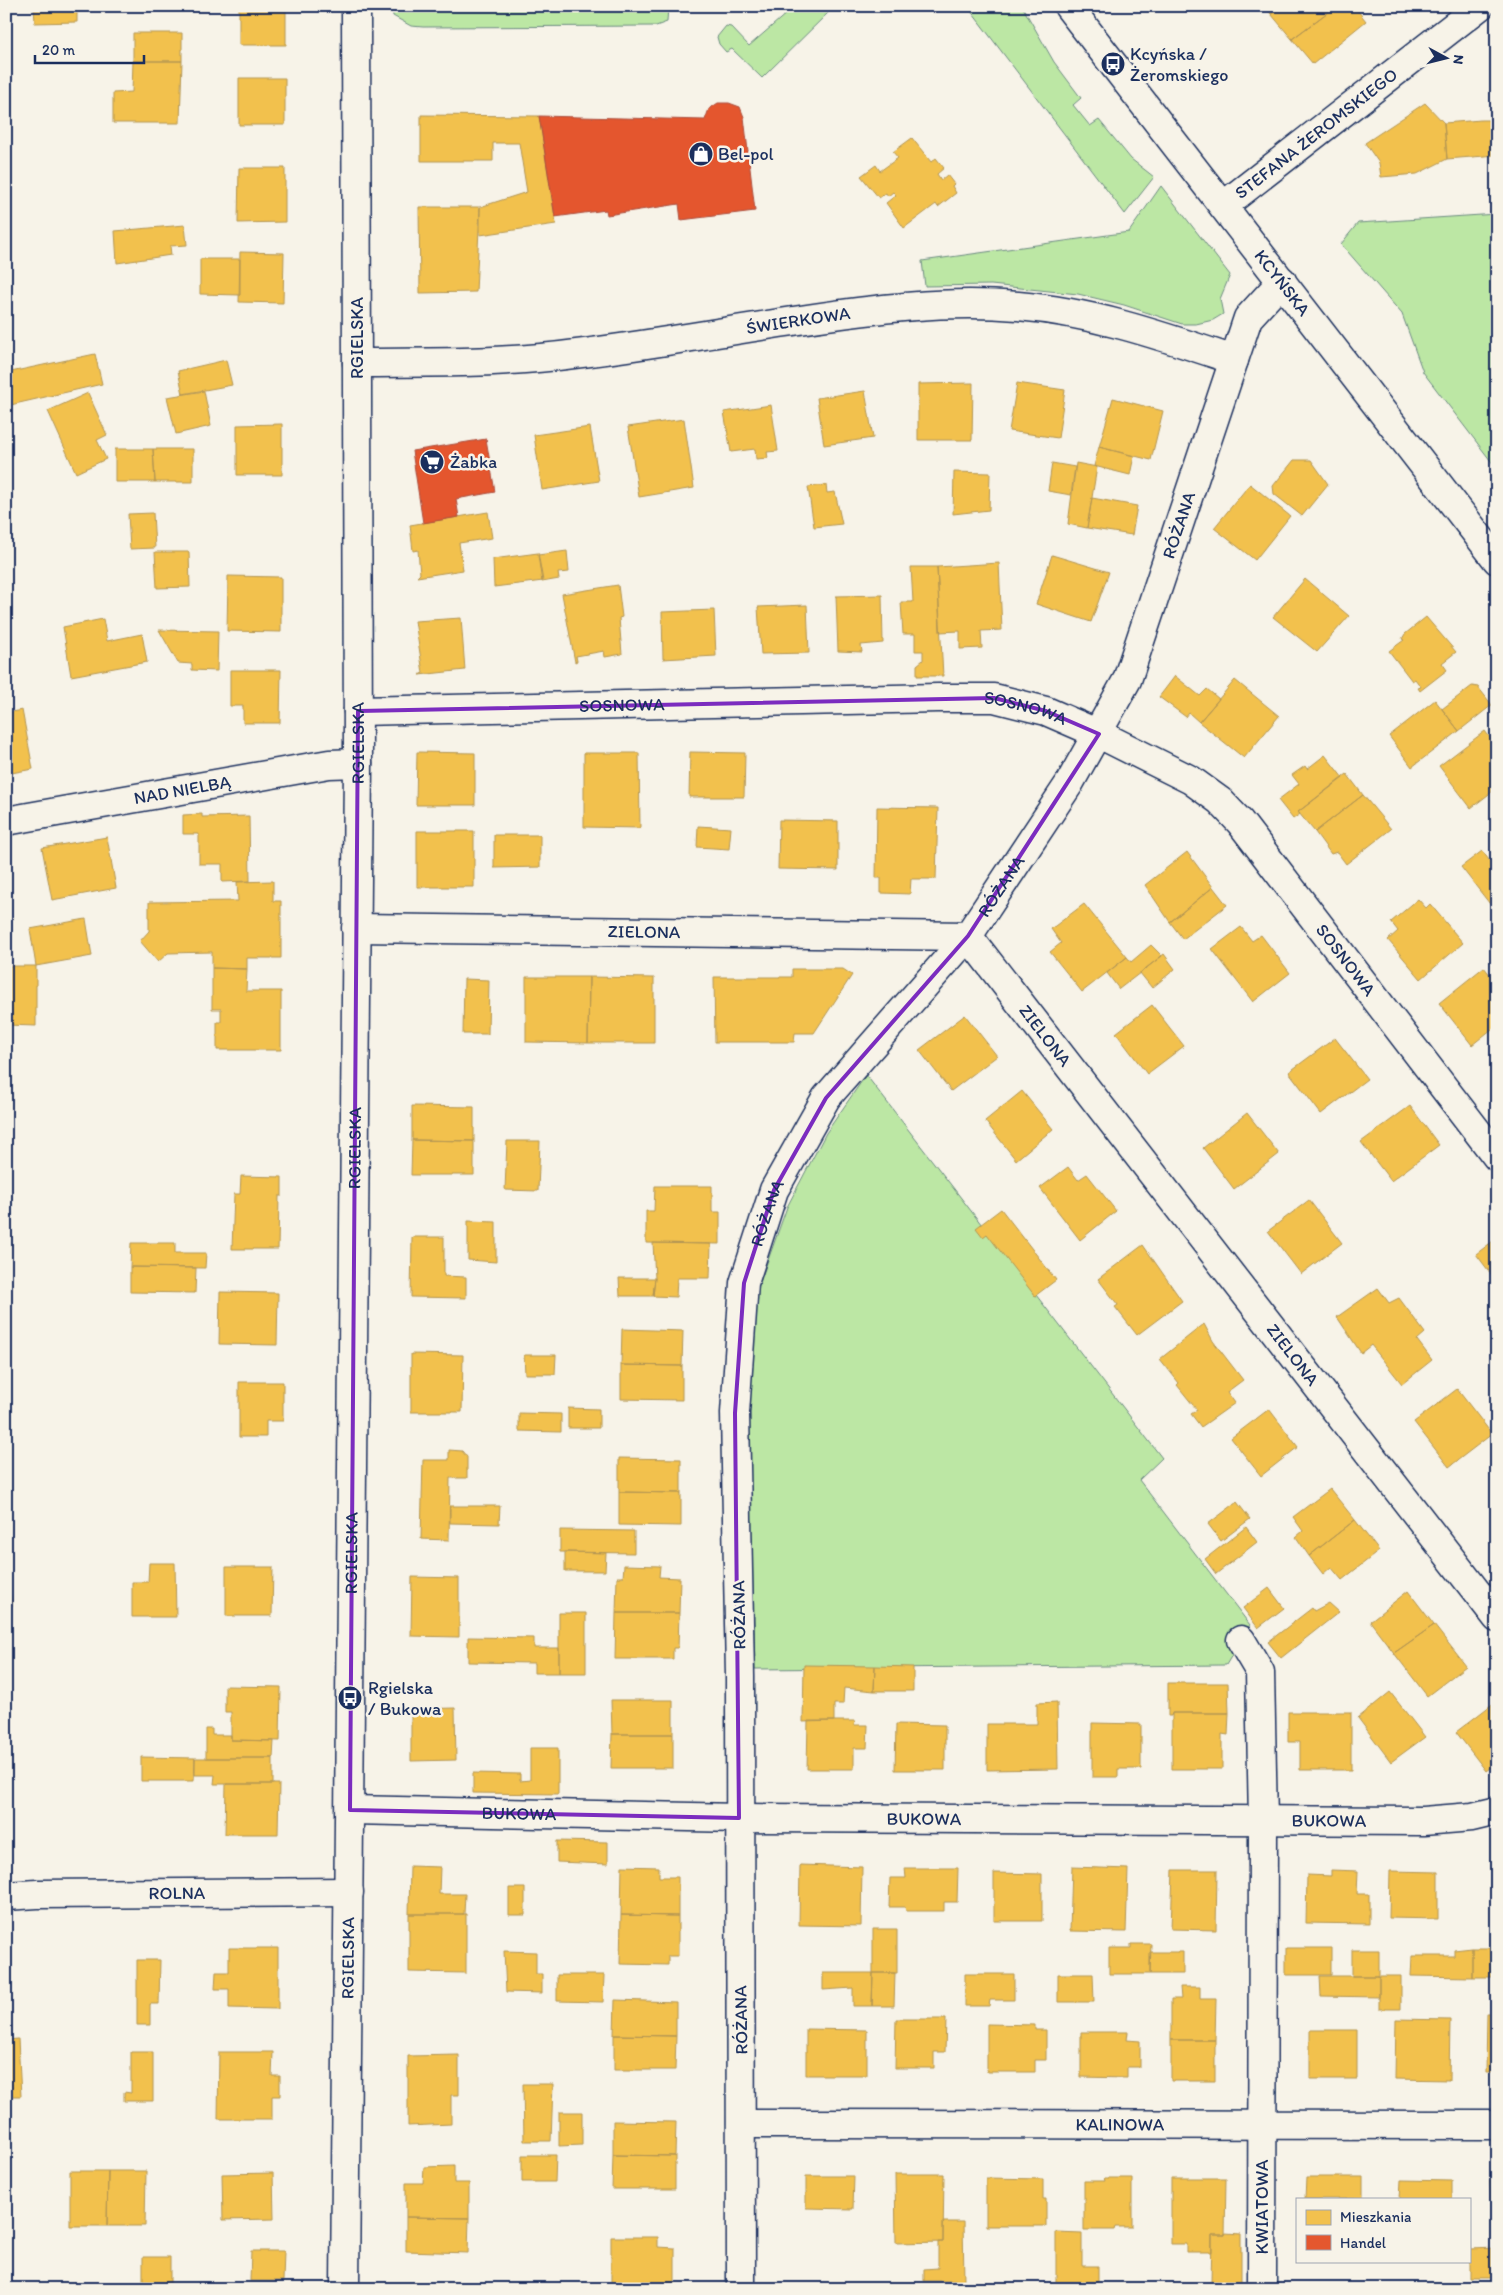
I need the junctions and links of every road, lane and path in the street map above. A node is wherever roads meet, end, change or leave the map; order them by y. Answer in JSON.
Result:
{"nodes":[{"id":1,"x":356,"y":6,"type":"edge"},
{"id":2,"x":1068,"y":6,"type":"edge"},
{"id":3,"x":1468,"y":10,"type":"edge"},
{"id":4,"x":1223,"y":206,"type":"junction"},
{"id":5,"x":1282,"y":280,"type":"junction"},
{"id":6,"x":1234,"y":360,"type":"junction"},
{"id":7,"x":357,"y":363,"type":"junction"},
{"id":8,"x":1497,"y":560,"type":"edge"},
{"id":9,"x":358,"y":711,"type":"junction"},
{"id":10,"x":1099,"y":734,"type":"junction"},
{"id":11,"x":358,"y":763,"type":"junction"},
{"id":12,"x":6,"y":821,"type":"edge"},
{"id":13,"x":356,"y":928,"type":"junction"},
{"id":14,"x":968,"y":936,"type":"junction"},
{"id":15,"x":1497,"y":1157,"type":"edge"},
{"id":16,"x":1497,"y":1618,"type":"edge"},
{"id":17,"x":1241,"y":1640,"type":"dead end"},
{"id":18,"x":350,"y":1810,"type":"junction"},
{"id":19,"x":1497,"y":1811,"type":"edge"},
{"id":20,"x":739,"y":1818,"type":"junction"},
{"id":21,"x":1263,"y":1820,"type":"junction"},
{"id":22,"x":349,"y":1892,"type":"junction"},
{"id":23,"x":6,"y":1896,"type":"edge"},
{"id":24,"x":742,"y":2124,"type":"junction"},
{"id":25,"x":1497,"y":2125,"type":"edge"},
{"id":26,"x":1263,"y":2126,"type":"junction"},
{"id":27,"x":345,"y":2289,"type":"edge"},
{"id":28,"x":741,"y":2289,"type":"edge"},
{"id":29,"x":1262,"y":2289,"type":"edge"}],
"edges":[{"from":1,"to":7,"type":"street","name":"RGIELSKA"},
{"from":2,"to":4,"type":"street","name":"KCYŃSKA"},
{"from":3,"to":4,"type":"street","name":"STEFANA ŻEROMSKIEGO"},
{"from":4,"to":5,"type":"street","name":"KCYŃSKA"},
{"from":5,"to":6,"type":"street","name":"RÓŻANA"},
{"from":5,"to":8,"type":"street","name":"KCYŃSKA"},
{"from":6,"to":7,"type":"street","name":"ŚWIERKOWA"},
{"from":6,"to":10,"type":"street","name":"RÓŻANA"},
{"from":7,"to":9,"type":"street","name":"RGIELSKA"},
{"from":9,"to":10,"type":"street","name":"SOSNOWA"},
{"from":9,"to":11,"type":"street","name":"RGIELSKA"},
{"from":10,"to":14,"type":"street","name":"RÓŻANA"},
{"from":10,"to":15,"type":"street","name":"SOSNOWA"},
{"from":11,"to":12,"type":"street","name":"NAD NIELBĄ"},
{"from":11,"to":13,"type":"street","name":"RGIELSKA"},
{"from":13,"to":14,"type":"street","name":"ZIELONA"},
{"from":13,"to":18,"type":"street","name":"RGIELSKA"},
{"from":14,"to":16,"type":"street","name":"ZIELONA"},
{"from":14,"to":20,"type":"street","name":"RÓŻANA"},
{"from":17,"to":21,"type":"street","name":"KWIATOWA"},
{"from":18,"to":20,"type":"street","name":"BUKOWA"},
{"from":18,"to":22,"type":"street","name":"RGIELSKA"},
{"from":19,"to":21,"type":"street","name":"BUKOWA"},
{"from":20,"to":21,"type":"street","name":"BUKOWA"},
{"from":20,"to":24,"type":"street","name":"RÓŻANA"},
{"from":21,"to":26,"type":"street","name":"KWIATOWA"},
{"from":22,"to":23,"type":"street","name":"ROLNA"},
{"from":22,"to":27,"type":"street","name":"RGIELSKA"},
{"from":24,"to":26,"type":"street","name":"KALINOWA"},
{"from":24,"to":28,"type":"street","name":"RÓŻANA"},
{"from":25,"to":26,"type":"street","name":"KALINOWA"},
{"from":26,"to":29,"type":"street","name":"KWIATOWA"}]}
